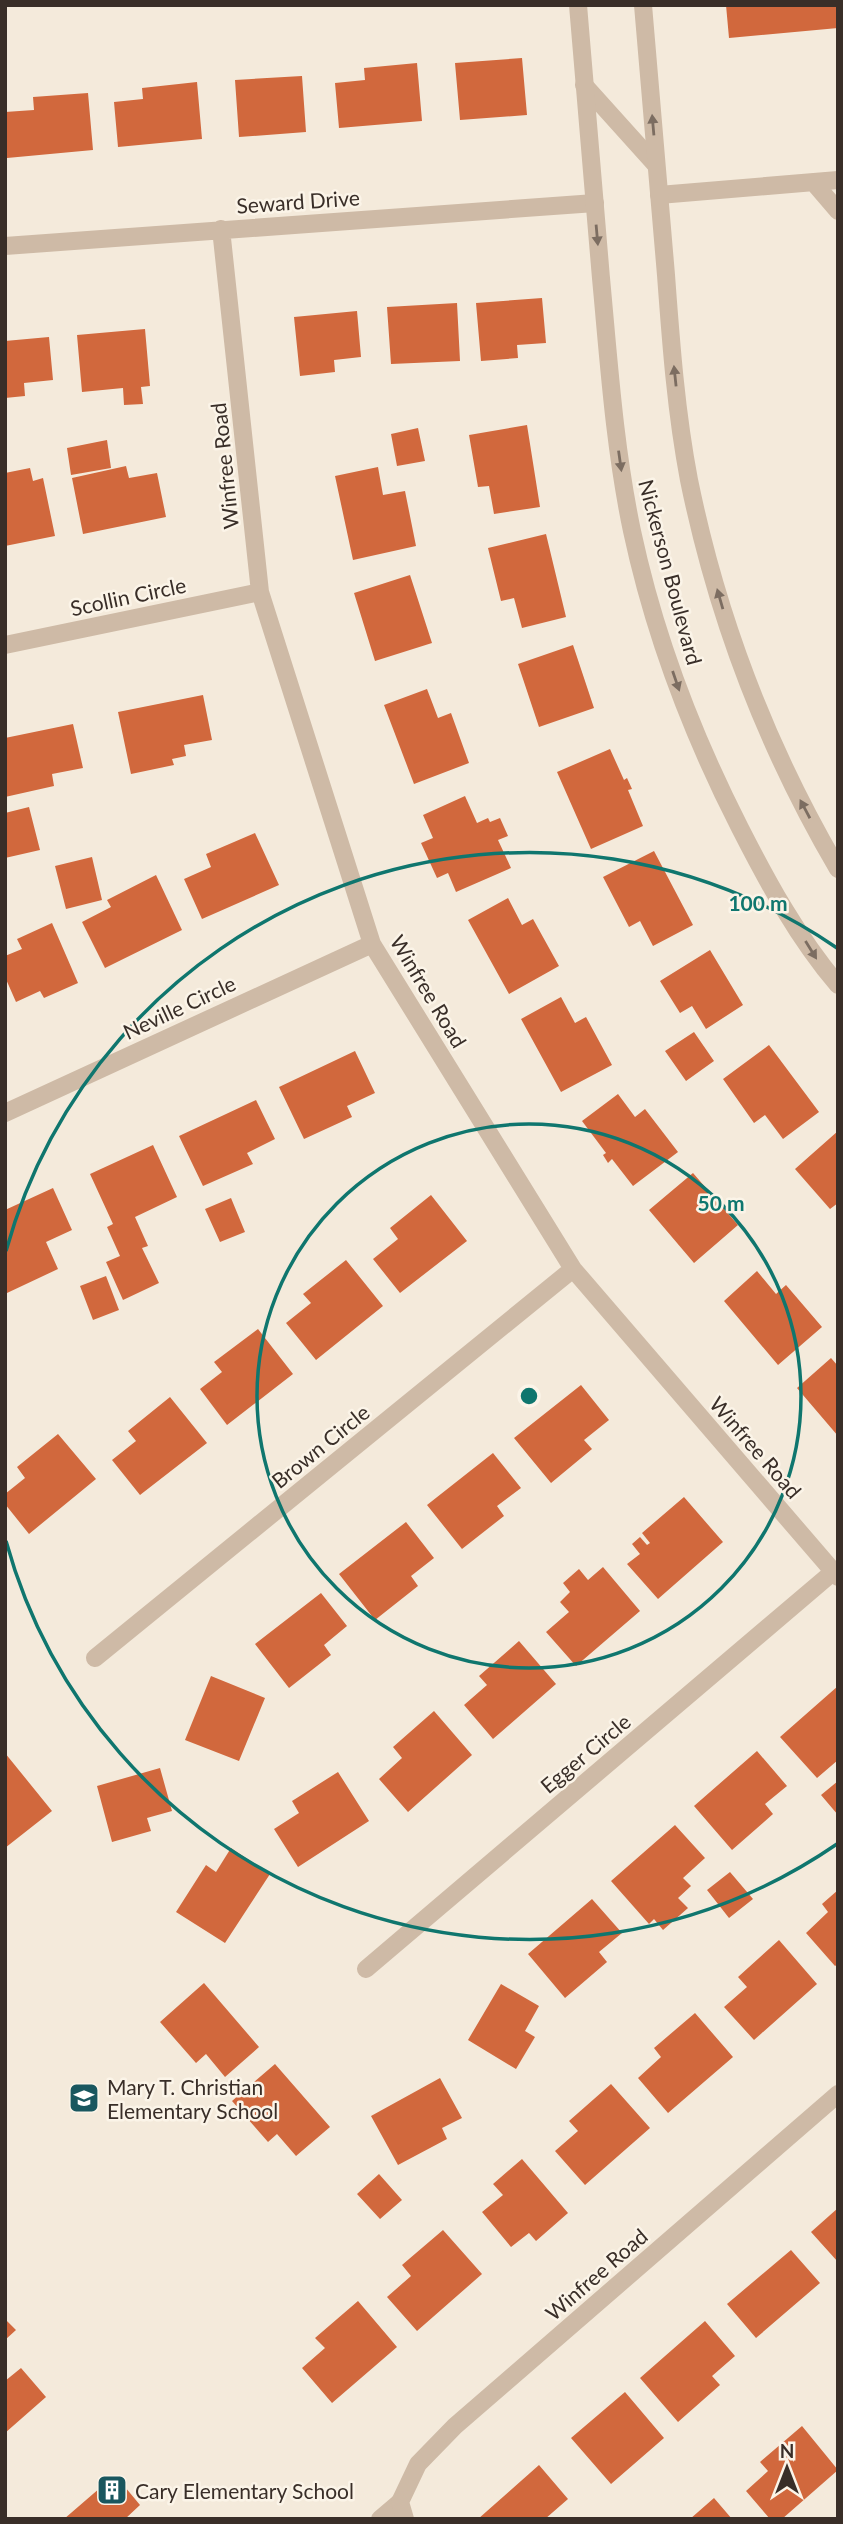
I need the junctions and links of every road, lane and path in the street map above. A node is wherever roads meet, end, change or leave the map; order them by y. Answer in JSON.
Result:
{"nodes":[{"id":1,"x":578,"y":5,"type":"edge"},
{"id":2,"x":643,"y":5,"type":"edge"},
{"id":3,"x":584,"y":85,"type":"junction"},
{"id":4,"x":656,"y":166,"type":"junction"},
{"id":5,"x":838,"y":180,"type":"edge"},
{"id":6,"x":814,"y":183,"type":"junction"},
{"id":7,"x":659,"y":195,"type":"junction"},
{"id":8,"x":595,"y":203,"type":"junction"},
{"id":9,"x":838,"y":211,"type":"edge"},
{"id":10,"x":221,"y":229,"type":"junction"},
{"id":11,"x":5,"y":246,"type":"edge"},
{"id":12,"x":260,"y":592,"type":"junction"},
{"id":13,"x":5,"y":645,"type":"edge"},
{"id":14,"x":838,"y":869,"type":"edge"},
{"id":15,"x":372,"y":944,"type":"junction"},
{"id":16,"x":838,"y":985,"type":"edge"},
{"id":17,"x":5,"y":1112,"type":"edge"},
{"id":18,"x":573,"y":1269,"type":"junction"},
{"id":19,"x":835,"y":1574,"type":"edge"},
{"id":20,"x":95,"y":1658,"type":"dead end"},
{"id":21,"x":366,"y":1969,"type":"dead end"},
{"id":22,"x":838,"y":2094,"type":"edge"},
{"id":23,"x":403,"y":2510,"type":"edge"},
{"id":24,"x":380,"y":2519,"type":"edge"}],
"edges":[{"from":1,"to":3,"type":"street","name":"Nickerson Boulevard"},
{"from":4,"to":2,"type":"street","name":"Nickerson Boulevard","one_way":true},
{"from":3,"to":4,"type":"street"},
{"from":3,"to":8,"type":"street","name":"Nickerson Boulevard"},
{"from":4,"to":7,"type":"street","name":"Nickerson Boulevard"},
{"from":5,"to":6,"type":"street"},
{"from":6,"to":7,"type":"street"},
{"from":6,"to":9,"type":"street"},
{"from":14,"to":7,"type":"street","name":"Nickerson Boulevard","one_way":true},
{"from":8,"to":10,"type":"street","name":"Seward Drive"},
{"from":8,"to":16,"type":"street","name":"Nickerson Boulevard","one_way":true},
{"from":10,"to":11,"type":"street","name":"Seward Drive"},
{"from":10,"to":12,"type":"street","name":"Winfree Road"},
{"from":12,"to":13,"type":"street","name":"Scollin Circle"},
{"from":12,"to":15,"type":"street","name":"Winfree Road"},
{"from":15,"to":17,"type":"street","name":"Neville Circle"},
{"from":15,"to":18,"type":"street","name":"Winfree Road"},
{"from":18,"to":19,"type":"street","name":"Winfree Road"},
{"from":18,"to":20,"type":"street","name":"Brown Circle"},
{"from":19,"to":21,"type":"street","name":"Egger Circle"},
{"from":22,"to":23,"type":"street","name":"Winfree Road"},
{"from":23,"to":24,"type":"street"}]}
